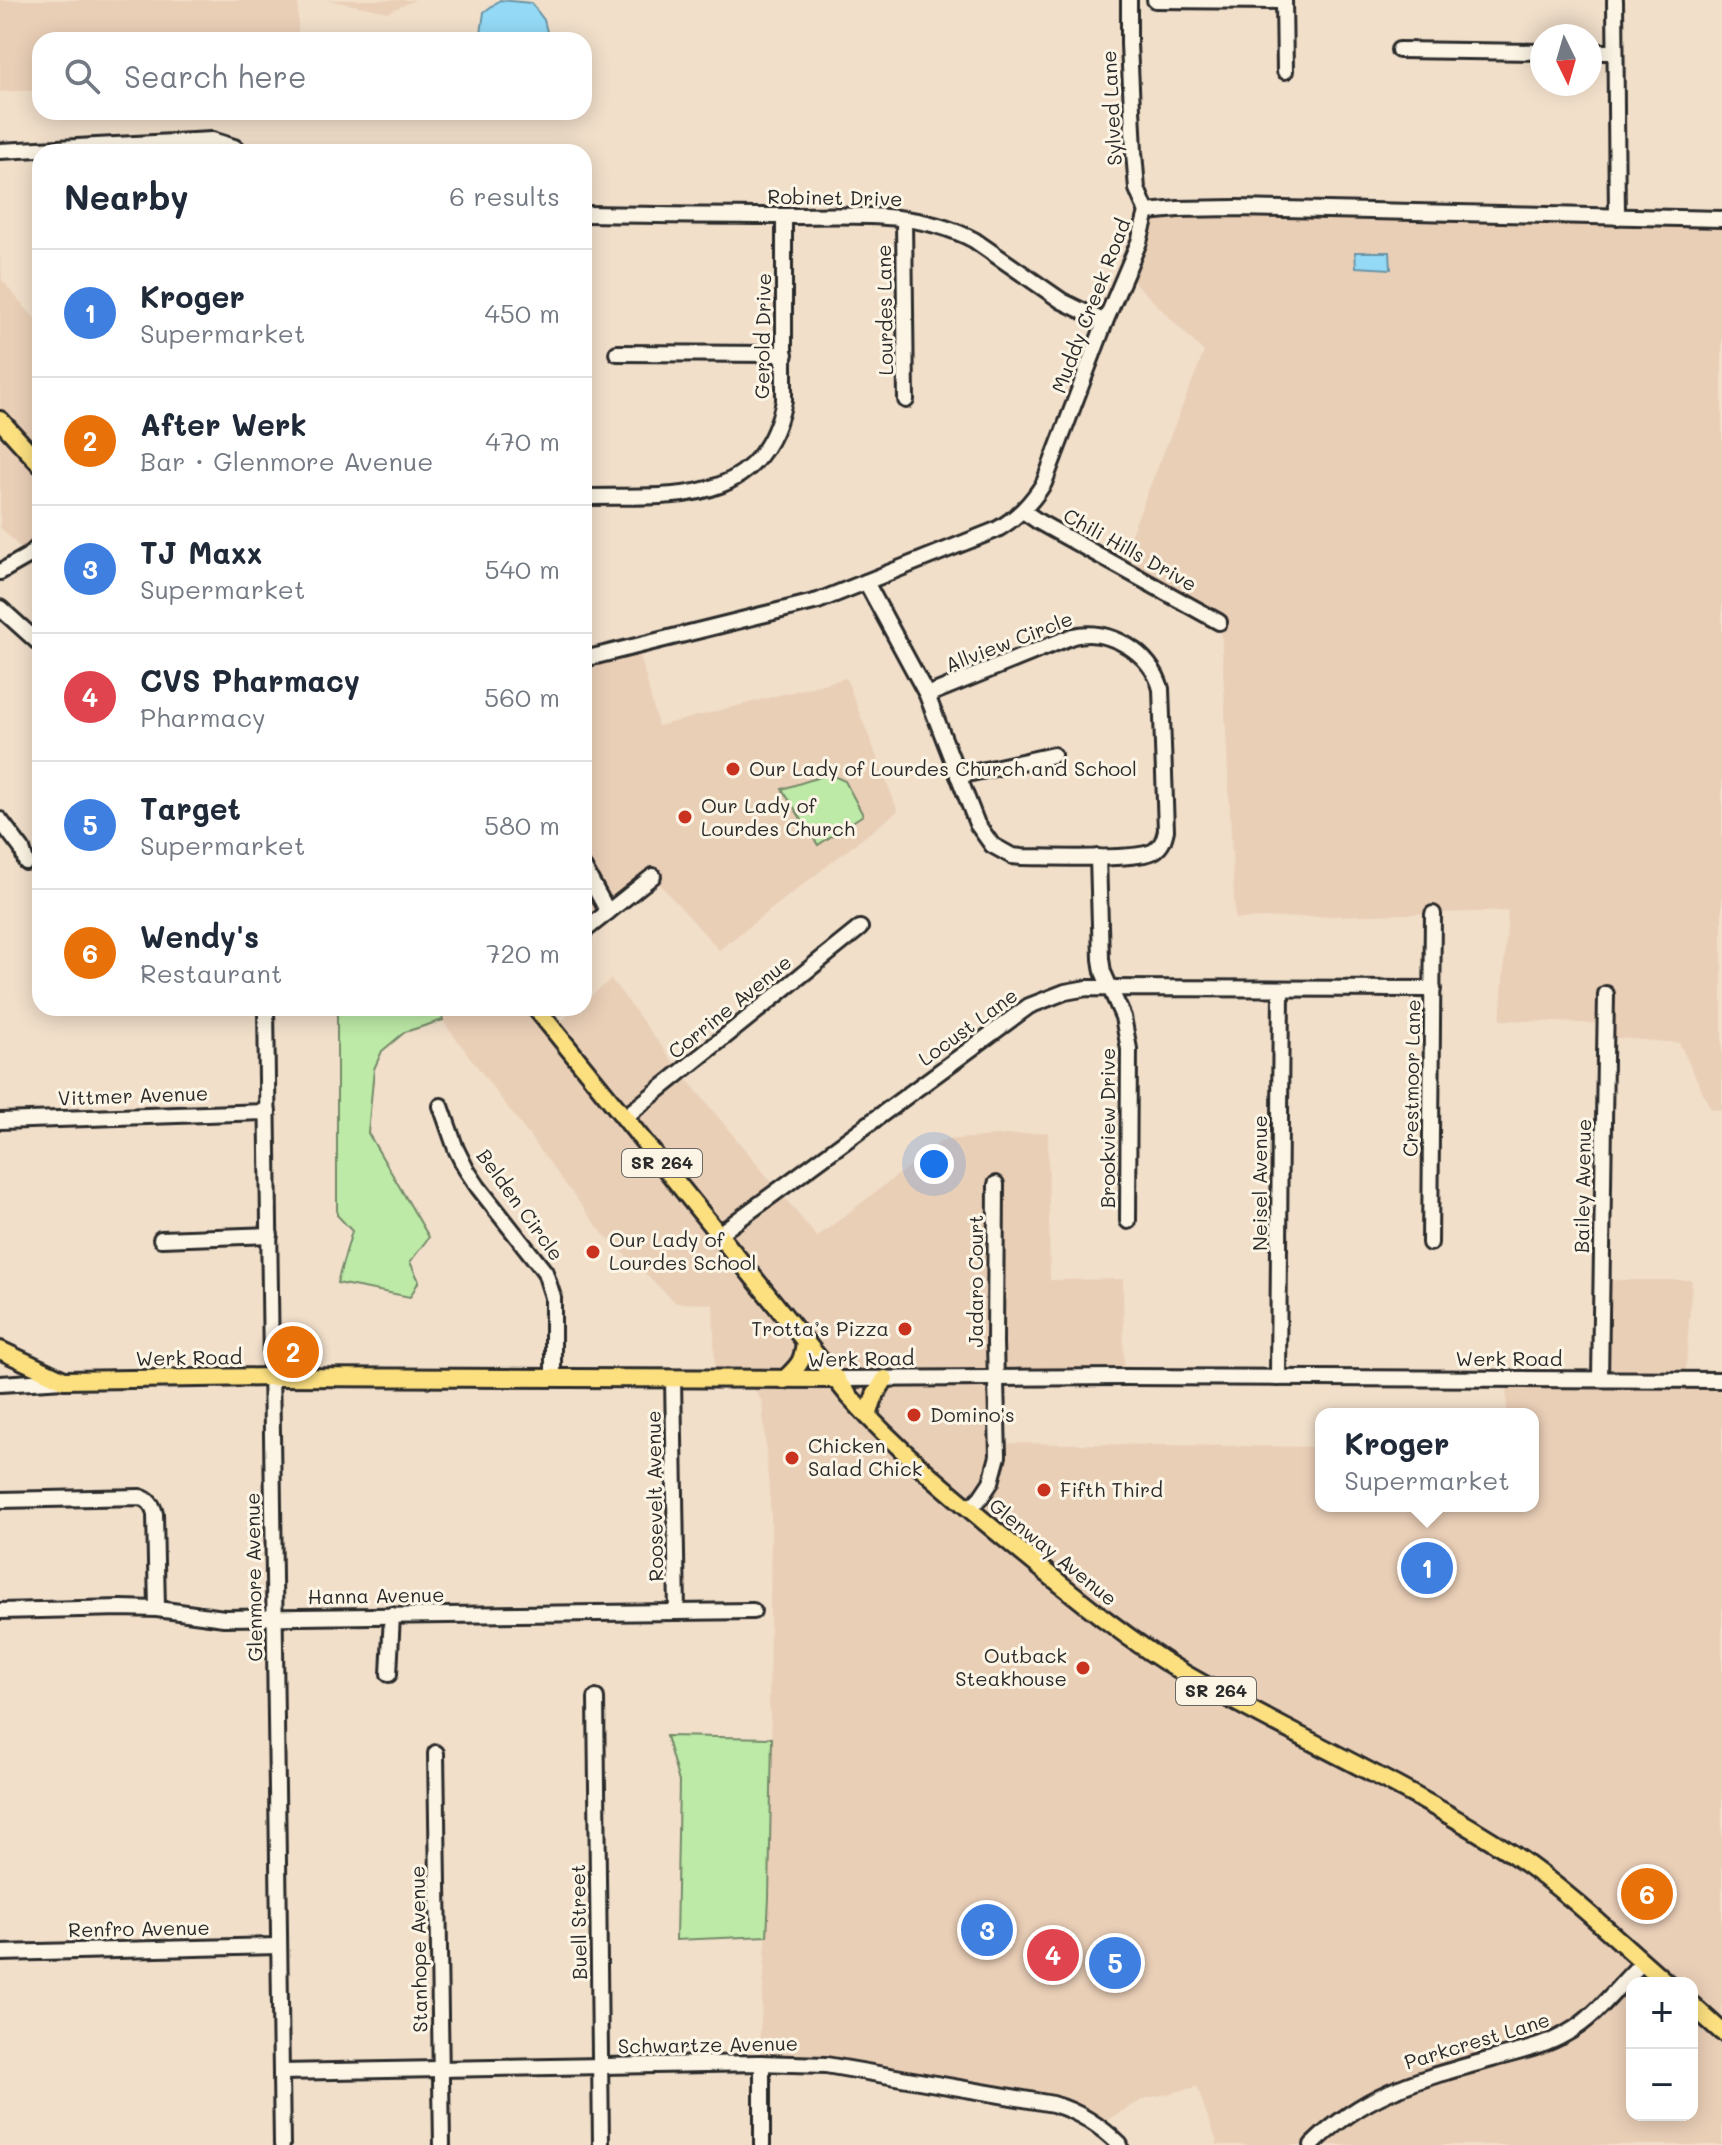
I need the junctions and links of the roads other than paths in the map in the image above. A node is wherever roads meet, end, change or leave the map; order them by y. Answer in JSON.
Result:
{"nodes":[{"id":1,"x":1129,"y":0,"type":"edge"},
{"id":2,"x":1155,"y":0,"type":"edge"},
{"id":3,"x":1615,"y":0,"type":"edge"},
{"id":4,"x":1284,"y":1,"type":"edge"},
{"id":5,"x":1399,"y":50,"type":"dead end"},
{"id":6,"x":1530,"y":52,"type":"edge"},
{"id":7,"x":1602,"y":52,"type":"edge"},
{"id":8,"x":1615,"y":52,"type":"junction"},
{"id":9,"x":1285,"y":71,"type":"dead end"},
{"id":10,"x":135,"y":144,"type":"edge"},
{"id":11,"x":227,"y":144,"type":"edge"},
{"id":12,"x":32,"y":149,"type":"edge"},
{"id":13,"x":0,"y":151,"type":"edge"},
{"id":14,"x":1147,"y":212,"type":"junction"},
{"id":15,"x":592,"y":214,"type":"edge"},
{"id":16,"x":784,"y":216,"type":"junction"},
{"id":17,"x":1617,"y":217,"type":"junction"},
{"id":18,"x":904,"y":219,"type":"junction"},
{"id":19,"x":1722,"y":219,"type":"edge"},
{"id":20,"x":1105,"y":322,"type":"junction"},
{"id":21,"x":617,"y":353,"type":"dead end"},
{"id":22,"x":785,"y":354,"type":"junction"},
{"id":23,"x":906,"y":400,"type":"dead end"},
{"id":24,"x":0,"y":420,"type":"edge"},
{"id":25,"x":32,"y":455,"type":"edge"},
{"id":26,"x":592,"y":497,"type":"edge"},
{"id":27,"x":1023,"y":511,"type":"junction"},
{"id":28,"x":32,"y":552,"type":"edge"},
{"id":29,"x":0,"y":572,"type":"edge"},
{"id":30,"x":866,"y":582,"type":"junction"},
{"id":31,"x":0,"y":608,"type":"edge"},
{"id":32,"x":1219,"y":622,"type":"dead end"},
{"id":33,"x":32,"y":637,"type":"edge"},
{"id":34,"x":592,"y":657,"type":"edge"},
{"id":35,"x":927,"y":695,"type":"junction"},
{"id":36,"x":1053,"y":755,"type":"dead end"},
{"id":37,"x":958,"y":776,"type":"junction"},
{"id":38,"x":0,"y":820,"type":"edge"},
{"id":39,"x":1098,"y":857,"type":"junction"},
{"id":40,"x":26,"y":862,"type":"dead end"},
{"id":41,"x":653,"y":876,"type":"dead end"},
{"id":42,"x":592,"y":883,"type":"edge"},
{"id":43,"x":608,"y":912,"type":"junction"},
{"id":44,"x":1433,"y":914,"type":"dead end"},
{"id":45,"x":592,"y":925,"type":"edge"},
{"id":46,"x":860,"y":928,"type":"dead end"},
{"id":47,"x":1112,"y":989,"type":"junction"},
{"id":48,"x":1281,"y":989,"type":"junction"},
{"id":49,"x":1433,"y":989,"type":"junction"},
{"id":50,"x":1606,"y":994,"type":"dead end"},
{"id":51,"x":266,"y":1016,"type":"edge"},
{"id":52,"x":543,"y":1016,"type":"edge"},
{"id":53,"x":441,"y":1106,"type":"dead end"},
{"id":54,"x":268,"y":1112,"type":"junction"},
{"id":55,"x":625,"y":1117,"type":"junction"},
{"id":56,"x":0,"y":1121,"type":"edge"},
{"id":57,"x":996,"y":1184,"type":"dead end"},
{"id":58,"x":1128,"y":1221,"type":"dead end"},
{"id":59,"x":719,"y":1234,"type":"junction"},
{"id":60,"x":270,"y":1235,"type":"junction"},
{"id":61,"x":161,"y":1239,"type":"dead end"},
{"id":62,"x":1430,"y":1243,"type":"dead end"},
{"id":63,"x":805,"y":1341,"type":"junction"},
{"id":64,"x":0,"y":1350,"type":"edge"},
{"id":65,"x":271,"y":1377,"type":"junction"},
{"id":66,"x":553,"y":1378,"type":"junction"},
{"id":67,"x":996,"y":1378,"type":"junction"},
{"id":68,"x":1278,"y":1378,"type":"junction"},
{"id":69,"x":673,"y":1379,"type":"junction"},
{"id":70,"x":837,"y":1379,"type":"junction"},
{"id":71,"x":885,"y":1379,"type":"junction"},
{"id":72,"x":1600,"y":1379,"type":"junction"},
{"id":73,"x":64,"y":1380,"type":"junction"},
{"id":74,"x":784,"y":1380,"type":"junction"},
{"id":75,"x":1722,"y":1380,"type":"edge"},
{"id":76,"x":0,"y":1384,"type":"edge"},
{"id":77,"x":868,"y":1416,"type":"junction"},
{"id":78,"x":0,"y":1500,"type":"edge"},
{"id":79,"x":969,"y":1509,"type":"junction"},
{"id":80,"x":157,"y":1609,"type":"junction"},
{"id":81,"x":0,"y":1611,"type":"edge"},
{"id":82,"x":753,"y":1611,"type":"dead end"},
{"id":83,"x":677,"y":1612,"type":"junction"},
{"id":84,"x":392,"y":1615,"type":"junction"},
{"id":85,"x":274,"y":1617,"type":"junction"},
{"id":86,"x":389,"y":1674,"type":"dead end"},
{"id":87,"x":596,"y":1698,"type":"dead end"},
{"id":88,"x":436,"y":1753,"type":"dead end"},
{"id":89,"x":279,"y":1946,"type":"junction"},
{"id":90,"x":0,"y":1953,"type":"edge"},
{"id":91,"x":1643,"y":1962,"type":"junction"},
{"id":92,"x":1660,"y":1977,"type":"edge"},
{"id":93,"x":1698,"y":2010,"type":"edge"},
{"id":94,"x":1722,"y":2032,"type":"edge"},
{"id":95,"x":762,"y":2063,"type":"junction"},
{"id":96,"x":601,"y":2067,"type":"junction"},
{"id":97,"x":441,"y":2069,"type":"junction"},
{"id":98,"x":281,"y":2072,"type":"junction"},
{"id":99,"x":282,"y":2145,"type":"edge"},
{"id":100,"x":442,"y":2145,"type":"edge"},
{"id":101,"x":601,"y":2145,"type":"edge"},
{"id":102,"x":762,"y":2145,"type":"edge"},
{"id":103,"x":1120,"y":2145,"type":"edge"},
{"id":104,"x":1312,"y":2145,"type":"edge"}],
"edges":[{"from":1,"to":14,"type":"street","name":"Sylved Lane"},
{"from":2,"to":4,"type":"street"},
{"from":3,"to":8,"type":"street"},
{"from":4,"to":9,"type":"street"},
{"from":5,"to":6,"type":"street"},
{"from":7,"to":8,"type":"street"},
{"from":8,"to":17,"type":"street"},
{"from":10,"to":11,"type":"street"},
{"from":12,"to":13,"type":"street"},
{"from":14,"to":17,"type":"street","name":"Muddy Creek Road"},
{"from":14,"to":20,"type":"street","name":"Muddy Creek Road"},
{"from":15,"to":16,"type":"street","name":"Robinet Drive"},
{"from":16,"to":18,"type":"street","name":"Robinet Drive"},
{"from":16,"to":22,"type":"street","name":"Gerold Drive"},
{"from":17,"to":19,"type":"street","name":"Muddy Creek Road"},
{"from":18,"to":20,"type":"street","name":"Robinet Drive"},
{"from":18,"to":23,"type":"street","name":"Lourdes Lane"},
{"from":20,"to":27,"type":"street","name":"Muddy Creek Road"},
{"from":21,"to":22,"type":"street"},
{"from":22,"to":26,"type":"street","name":"Gerold Drive"},
{"from":24,"to":25,"type":"main road"},
{"from":27,"to":30,"type":"street","name":"Muddy Creek Road"},
{"from":27,"to":32,"type":"street","name":"Chili Hills Drive"},
{"from":28,"to":29,"type":"street"},
{"from":30,"to":34,"type":"street","name":"Muddy Creek Road"},
{"from":30,"to":35,"type":"street","name":"Allview Circle"},
{"from":31,"to":33,"type":"street"},
{"from":35,"to":37,"type":"street","name":"Allview Circle"},
{"from":35,"to":39,"type":"street","name":"Allview Circle"},
{"from":36,"to":37,"type":"street"},
{"from":37,"to":39,"type":"street","name":"Allview Circle"},
{"from":38,"to":40,"type":"street"},
{"from":39,"to":47,"type":"street","name":"Brookview Drive"},
{"from":41,"to":43,"type":"street"},
{"from":42,"to":43,"type":"street"},
{"from":43,"to":45,"type":"street"},
{"from":44,"to":49,"type":"street","name":"Crestmoor Lane"},
{"from":46,"to":55,"type":"street","name":"Corrine Avenue"},
{"from":47,"to":48,"type":"street","name":"Locust Lane"},
{"from":47,"to":58,"type":"street","name":"Brookview Drive"},
{"from":47,"to":59,"type":"street","name":"Locust Lane"},
{"from":48,"to":49,"type":"street","name":"Locust Lane"},
{"from":48,"to":68,"type":"street","name":"Neisel Avenue"},
{"from":49,"to":62,"type":"street","name":"Crestmoor Lane"},
{"from":50,"to":72,"type":"street","name":"Bailey Avenue"},
{"from":51,"to":54,"type":"street","name":"Glenmore Avenue"},
{"from":52,"to":55,"type":"main road","name":"Glenway Avenue","number":"SR 264"},
{"from":53,"to":66,"type":"street","name":"Belden Circle"},
{"from":54,"to":56,"type":"street","name":"Vittmer Avenue"},
{"from":54,"to":60,"type":"street","name":"Glenmore Avenue"},
{"from":55,"to":59,"type":"main road","name":"Glenway Avenue","number":"SR 264"},
{"from":57,"to":67,"type":"street","name":"Jadaro Court"},
{"from":59,"to":63,"type":"main road","name":"Glenway Avenue","number":"SR 264"},
{"from":60,"to":61,"type":"street"},
{"from":60,"to":65,"type":"street","name":"Glenmore Avenue"},
{"from":63,"to":70,"type":"main road","name":"Glenway Avenue","number":"SR 264"},
{"from":63,"to":74,"type":"main road"},
{"from":64,"to":73,"type":"main road"},
{"from":65,"to":66,"type":"main road","name":"Werk Road"},
{"from":65,"to":73,"type":"main road","name":"Werk Road"},
{"from":65,"to":85,"type":"street","name":"Glenmore Avenue"},
{"from":66,"to":69,"type":"main road","name":"Werk Road"},
{"from":67,"to":68,"type":"street","name":"Werk Road"},
{"from":67,"to":71,"type":"street","name":"Werk Road"},
{"from":67,"to":79,"type":"street","name":"Jadaro Court"},
{"from":68,"to":72,"type":"street","name":"Werk Road"},
{"from":69,"to":74,"type":"main road","name":"Werk Road"},
{"from":69,"to":83,"type":"street","name":"Roosevelt Avenue"},
{"from":70,"to":71,"type":"street","name":"Werk Road"},
{"from":70,"to":74,"type":"main road","name":"Werk Road"},
{"from":70,"to":77,"type":"main road","name":"Glenway Avenue","number":"SR 264"},
{"from":71,"to":77,"type":"main road"},
{"from":72,"to":75,"type":"street","name":"Werk Road"},
{"from":73,"to":76,"type":"street","name":"Werk Road"},
{"from":77,"to":79,"type":"main road","name":"Glenway Avenue","number":"SR 264"},
{"from":78,"to":80,"type":"street"},
{"from":79,"to":91,"type":"main road","name":"Glenway Avenue","number":"SR 264"},
{"from":80,"to":81,"type":"street","name":"Hanna Avenue"},
{"from":80,"to":85,"type":"street","name":"Hanna Avenue"},
{"from":82,"to":83,"type":"street","name":"Hanna Avenue"},
{"from":83,"to":84,"type":"street","name":"Hanna Avenue"},
{"from":84,"to":85,"type":"street","name":"Hanna Avenue"},
{"from":84,"to":86,"type":"street"},
{"from":85,"to":89,"type":"street","name":"Glenmore Avenue"},
{"from":87,"to":96,"type":"street","name":"Buell Street"},
{"from":88,"to":97,"type":"street","name":"Stanhope Avenue"},
{"from":89,"to":90,"type":"street","name":"Renfro Avenue"},
{"from":89,"to":98,"type":"street","name":"Glenmore Avenue"},
{"from":91,"to":92,"type":"main road","name":"Glenway Avenue","number":"SR 264"},
{"from":91,"to":104,"type":"street","name":"Parkcrest Lane"},
{"from":93,"to":94,"type":"main road"},
{"from":95,"to":96,"type":"street","name":"Schwartze Avenue"},
{"from":95,"to":102,"type":"street"},
{"from":95,"to":103,"type":"street","name":"Schwartze Avenue"},
{"from":96,"to":97,"type":"street","name":"Schwartze Avenue"},
{"from":96,"to":101,"type":"street","name":"Buell Street"},
{"from":97,"to":98,"type":"street","name":"Schwartze Avenue"},
{"from":97,"to":100,"type":"street","name":"Stanhope Avenue"},
{"from":98,"to":99,"type":"street","name":"Glenmore Avenue"}]}
